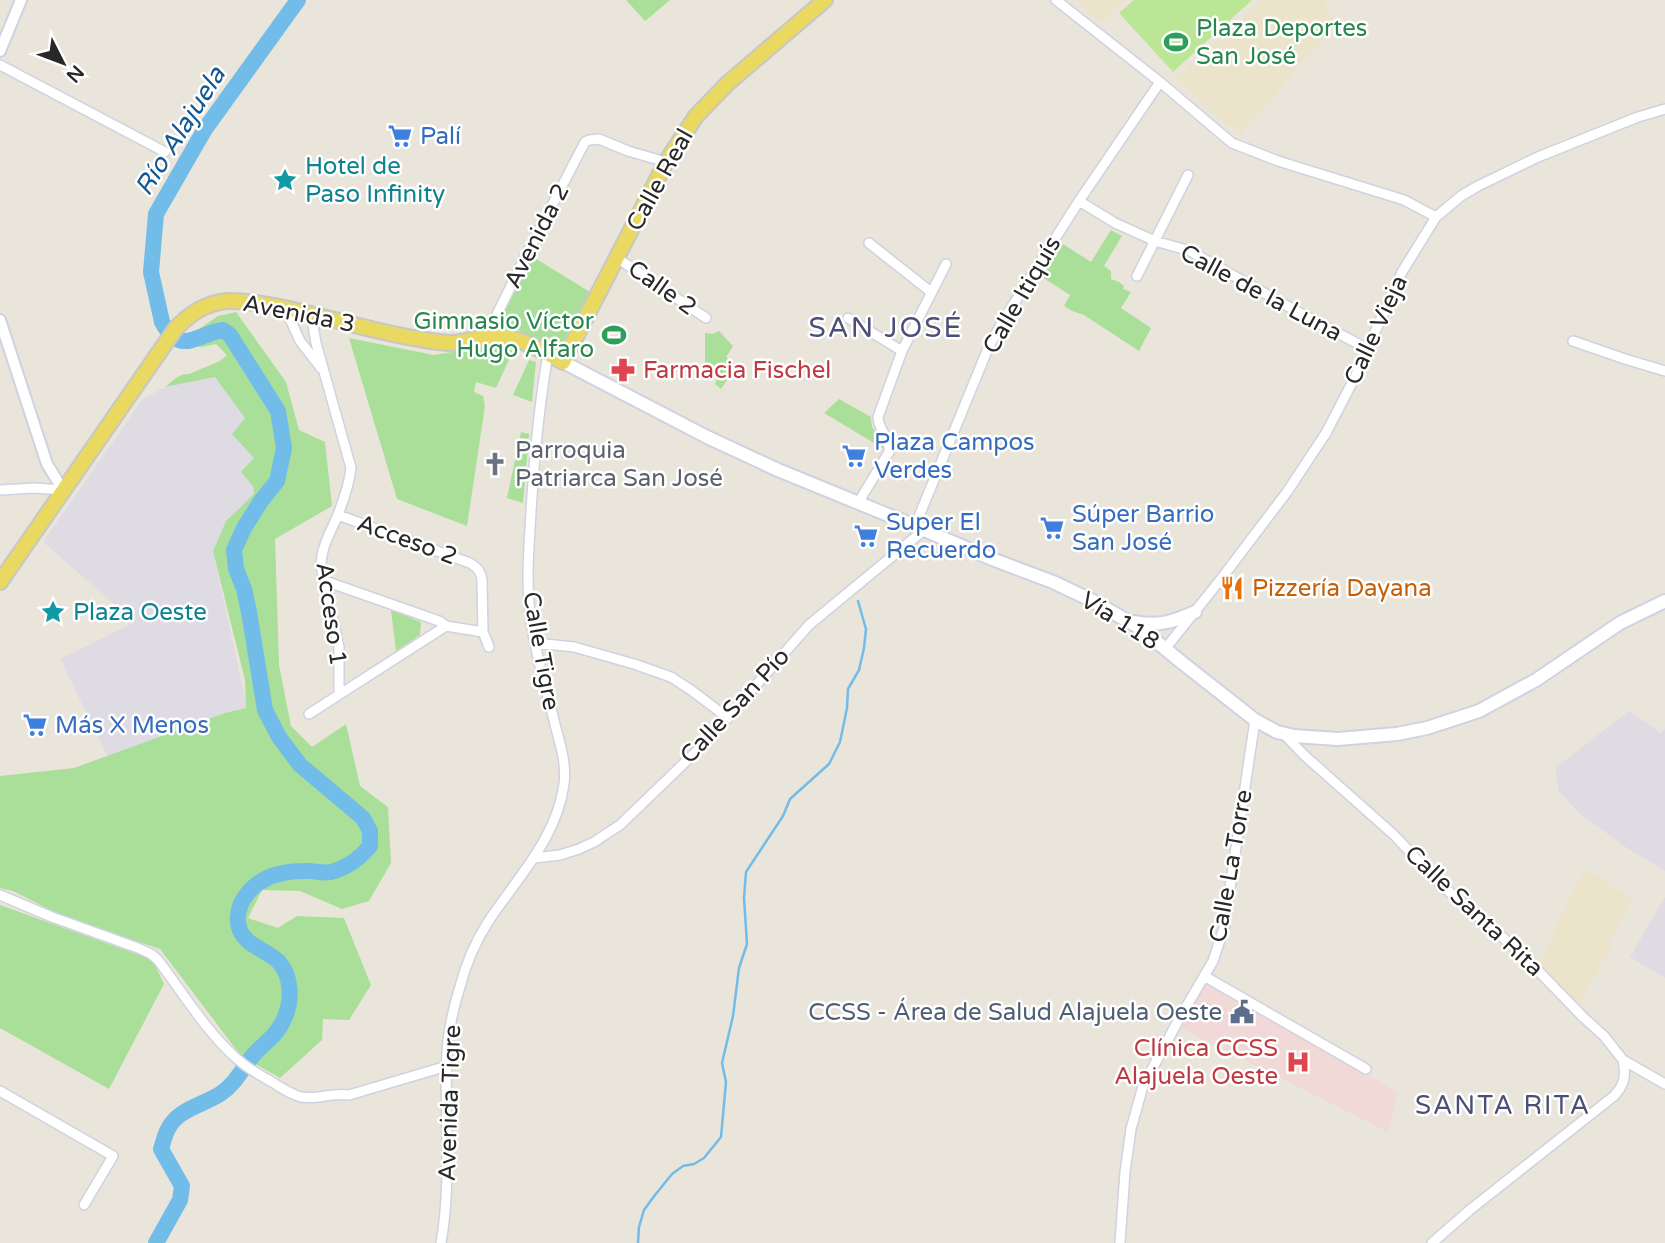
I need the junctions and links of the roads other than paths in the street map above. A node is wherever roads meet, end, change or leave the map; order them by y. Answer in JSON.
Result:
{"nodes":[{"id":1,"x":21,"y":0,"type":"edge"},
{"id":2,"x":1056,"y":0,"type":"edge"},
{"id":3,"x":816,"y":3,"type":"edge"},
{"id":4,"x":0,"y":51,"type":"edge"},
{"id":5,"x":0,"y":65,"type":"edge"},
{"id":6,"x":1160,"y":82,"type":"junction"},
{"id":7,"x":1665,"y":109,"type":"edge"},
{"id":8,"x":165,"y":152,"type":"dead end"},
{"id":9,"x":666,"y":162,"type":"junction"},
{"id":10,"x":1188,"y":175,"type":"dead end"},
{"id":11,"x":1079,"y":201,"type":"junction"},
{"id":12,"x":1436,"y":217,"type":"junction"},
{"id":13,"x":1155,"y":241,"type":"junction"},
{"id":14,"x":869,"y":243,"type":"dead end"},
{"id":15,"x":617,"y":258,"type":"junction"},
{"id":16,"x":946,"y":264,"type":"dead end"},
{"id":17,"x":1137,"y":276,"type":"dead end"},
{"id":18,"x":932,"y":292,"type":"junction"},
{"id":19,"x":285,"y":308,"type":"junction"},
{"id":20,"x":311,"y":314,"type":"junction"},
{"id":21,"x":706,"y":318,"type":"dead end"},
{"id":22,"x":848,"y":318,"type":"dead end"},
{"id":23,"x":0,"y":320,"type":"edge"},
{"id":24,"x":487,"y":335,"type":"junction"},
{"id":25,"x":1573,"y":341,"type":"dead end"},
{"id":26,"x":1368,"y":349,"type":"junction"},
{"id":27,"x":902,"y":351,"type":"junction"},
{"id":28,"x":548,"y":354,"type":"junction"},
{"id":29,"x":563,"y":362,"type":"junction"},
{"id":30,"x":1665,"y":371,"type":"edge"},
{"id":31,"x":326,"y":375,"type":"junction"},
{"id":32,"x":0,"y":490,"type":"edge"},
{"id":33,"x":63,"y":490,"type":"junction"},
{"id":34,"x":858,"y":503,"type":"junction"},
{"id":35,"x":338,"y":515,"type":"junction"},
{"id":36,"x":919,"y":528,"type":"junction"},
{"id":37,"x":325,"y":581,"type":"junction"},
{"id":38,"x":0,"y":582,"type":"edge"},
{"id":39,"x":1665,"y":601,"type":"edge"},
{"id":40,"x":1195,"y":612,"type":"junction"},
{"id":41,"x":1128,"y":620,"type":"junction"},
{"id":42,"x":446,"y":626,"type":"junction"},
{"id":43,"x":483,"y":632,"type":"junction"},
{"id":44,"x":536,"y":643,"type":"junction"},
{"id":45,"x":489,"y":647,"type":"dead end"},
{"id":46,"x":1166,"y":649,"type":"junction"},
{"id":47,"x":339,"y":694,"type":"junction"},
{"id":48,"x":309,"y":714,"type":"dead end"},
{"id":49,"x":728,"y":718,"type":"junction"},
{"id":50,"x":1255,"y":720,"type":"junction"},
{"id":51,"x":1284,"y":734,"type":"junction"},
{"id":52,"x":534,"y":858,"type":"junction"},
{"id":53,"x":0,"y":895,"type":"edge"},
{"id":54,"x":1204,"y":976,"type":"junction"},
{"id":55,"x":1623,"y":1060,"type":"junction"},
{"id":56,"x":447,"y":1066,"type":"junction"},
{"id":57,"x":1366,"y":1069,"type":"dead end"},
{"id":58,"x":1665,"y":1084,"type":"edge"},
{"id":59,"x":0,"y":1091,"type":"edge"},
{"id":60,"x":84,"y":1205,"type":"dead end"},
{"id":61,"x":441,"y":1243,"type":"edge"},
{"id":62,"x":1120,"y":1243,"type":"edge"},
{"id":63,"x":1432,"y":1243,"type":"edge"}],
"edges":[{"from":1,"to":4,"type":"street"},
{"from":2,"to":6,"type":"street"},
{"from":3,"to":9,"type":"main road","name":"Calle Real"},
{"from":5,"to":8,"type":"street"},
{"from":6,"to":11,"type":"street","name":"Calle Itiquís"},
{"from":6,"to":12,"type":"street"},
{"from":7,"to":12,"type":"street","name":"Calle Vieja"},
{"from":9,"to":15,"type":"main road","name":"Calle Real"},
{"from":9,"to":24,"type":"street","name":"Avenida 2"},
{"from":10,"to":13,"type":"street"},
{"from":11,"to":13,"type":"street","name":"Calle de la Luna"},
{"from":11,"to":36,"type":"street","name":"Calle Itiquís"},
{"from":12,"to":26,"type":"street","name":"Calle Vieja"},
{"from":13,"to":17,"type":"street"},
{"from":13,"to":26,"type":"street","name":"Calle de la Luna"},
{"from":14,"to":18,"type":"street"},
{"from":15,"to":21,"type":"street","name":"Calle 2"},
{"from":15,"to":29,"type":"main road","name":"Calle Real"},
{"from":16,"to":18,"type":"street"},
{"from":18,"to":27,"type":"street"},
{"from":19,"to":20,"type":"main road","name":"Avenida 3"},
{"from":19,"to":31,"type":"street","name":"Acceso 1"},
{"from":19,"to":33,"type":"main road","name":"Avenida 3"},
{"from":20,"to":24,"type":"main road","name":"Avenida 3"},
{"from":20,"to":31,"type":"street","name":"Acceso 1"},
{"from":22,"to":27,"type":"street"},
{"from":23,"to":33,"type":"street"},
{"from":24,"to":28,"type":"main road","name":"Avenida 3"},
{"from":25,"to":30,"type":"street"},
{"from":26,"to":40,"type":"street","name":"Calle Vieja"},
{"from":27,"to":34,"type":"street"},
{"from":28,"to":29,"type":"main road","name":"Avenida 3"},
{"from":28,"to":44,"type":"street","name":"Calle Tigre"},
{"from":29,"to":34,"type":"main road","name":"Vía 118"},
{"from":31,"to":35,"type":"street","name":"Acceso 1"},
{"from":32,"to":33,"type":"street"},
{"from":33,"to":38,"type":"main road","name":"Avenida 3"},
{"from":34,"to":36,"type":"main road","name":"Vía 118"},
{"from":35,"to":37,"type":"street","name":"Acceso 1"},
{"from":35,"to":43,"type":"street","name":"Acceso 2"},
{"from":36,"to":41,"type":"main road","name":"Vía 118"},
{"from":36,"to":49,"type":"street","name":"Calle San Pío"},
{"from":37,"to":42,"type":"street"},
{"from":37,"to":47,"type":"street","name":"Acceso 1"},
{"from":39,"to":51,"type":"main road","name":"Vía 118"},
{"from":40,"to":41,"type":"main road"},
{"from":40,"to":46,"type":"street","name":"Calle Vieja"},
{"from":41,"to":46,"type":"main road","name":"Vía 118"},
{"from":42,"to":43,"type":"street"},
{"from":42,"to":47,"type":"street"},
{"from":43,"to":45,"type":"street","name":"Acceso 2"},
{"from":44,"to":49,"type":"street"},
{"from":44,"to":52,"type":"street","name":"Calle Tigre"},
{"from":46,"to":50,"type":"main road","name":"Vía 118"},
{"from":47,"to":48,"type":"street"},
{"from":49,"to":52,"type":"street","name":"Calle San Pío"},
{"from":50,"to":51,"type":"main road","name":"Vía 118"},
{"from":50,"to":54,"type":"street","name":"Calle La Torre"},
{"from":51,"to":55,"type":"street","name":"Calle Santa Rita"},
{"from":52,"to":56,"type":"street","name":"Avenida Tigre"},
{"from":53,"to":56,"type":"street"},
{"from":54,"to":57,"type":"street"},
{"from":54,"to":62,"type":"street","name":"Calle La Torre"},
{"from":55,"to":58,"type":"street","name":"Calle Santa Rita"},
{"from":55,"to":63,"type":"street"},
{"from":56,"to":61,"type":"street","name":"Avenida Tigre"},
{"from":59,"to":60,"type":"street"}]}
